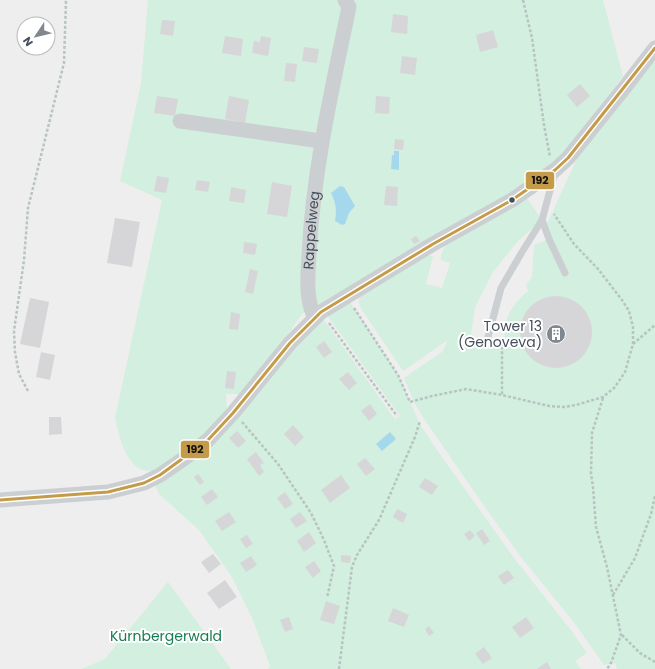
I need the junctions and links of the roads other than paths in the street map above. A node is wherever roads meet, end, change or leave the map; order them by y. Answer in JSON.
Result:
{"nodes":[{"id":1,"x":345,"y":0,"type":"edge"},
{"id":2,"x":655,"y":48,"type":"edge"},
{"id":3,"x":180,"y":121,"type":"dead end"},
{"id":4,"x":322,"y":142,"type":"junction"},
{"id":5,"x":555,"y":170,"type":"junction"},
{"id":6,"x":542,"y":220,"type":"junction"},
{"id":7,"x":565,"y":274,"type":"dead end"},
{"id":8,"x":318,"y":315,"type":"junction"},
{"id":9,"x":488,"y":338,"type":"road end"},
{"id":10,"x":0,"y":500,"type":"edge"}],
"edges":[{"from":1,"to":4,"type":"street","name":"Rappelweg"},
{"from":2,"to":5,"type":"street"},
{"from":3,"to":4,"type":"street"},
{"from":4,"to":8,"type":"street","name":"Rappelweg"},
{"from":5,"to":6,"type":"lane"},
{"from":5,"to":8,"type":"street"},
{"from":6,"to":7,"type":"lane"},
{"from":6,"to":9,"type":"lane"},
{"from":8,"to":10,"type":"street"}]}
